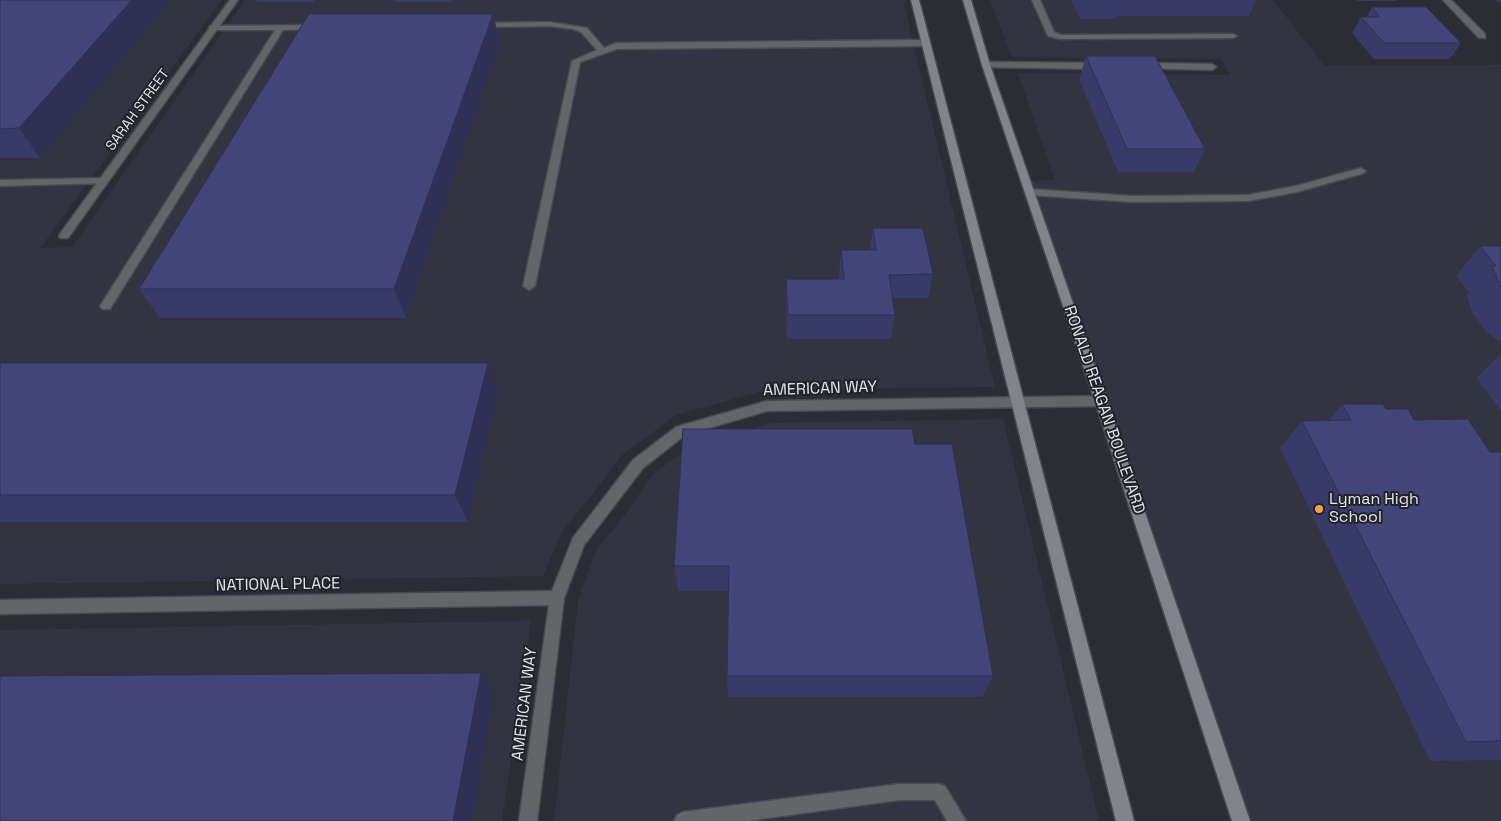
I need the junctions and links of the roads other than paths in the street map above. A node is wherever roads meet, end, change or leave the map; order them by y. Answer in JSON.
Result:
{"nodes":[{"id":1,"x":234,"y":0,"type":"edge"},
{"id":2,"x":915,"y":0,"type":"edge"},
{"id":3,"x":967,"y":0,"type":"edge"},
{"id":4,"x":1036,"y":0,"type":"edge"},
{"id":5,"x":1446,"y":0,"type":"edge"},
{"id":6,"x":469,"y":25,"type":"edge"},
{"id":7,"x":330,"y":27,"type":"edge"},
{"id":8,"x":213,"y":28,"type":"junction"},
{"id":9,"x":280,"y":28,"type":"junction"},
{"id":10,"x":1233,"y":36,"type":"dead end"},
{"id":11,"x":1482,"y":36,"type":"dead end"},
{"id":12,"x":926,"y":43,"type":"junction"},
{"id":13,"x":602,"y":51,"type":"junction"},
{"id":14,"x":986,"y":65,"type":"junction"},
{"id":15,"x":1106,"y":66,"type":"edge"},
{"id":16,"x":1135,"y":66,"type":"edge"},
{"id":17,"x":1212,"y":67,"type":"dead end"},
{"id":18,"x":1361,"y":171,"type":"dead end"},
{"id":19,"x":103,"y":181,"type":"junction"},
{"id":20,"x":0,"y":183,"type":"edge"},
{"id":21,"x":1030,"y":192,"type":"junction"},
{"id":22,"x":64,"y":236,"type":"dead end"},
{"id":23,"x":529,"y":286,"type":"dead end"},
{"id":24,"x":106,"y":306,"type":"dead end"},
{"id":25,"x":1101,"y":401,"type":"junction"},
{"id":26,"x":1017,"y":402,"type":"junction"},
{"id":27,"x":556,"y":598,"type":"junction"},
{"id":28,"x":0,"y":607,"type":"edge"},
{"id":29,"x":528,"y":821,"type":"edge"},
{"id":30,"x":683,"y":821,"type":"edge"},
{"id":31,"x":957,"y":821,"type":"edge"},
{"id":32,"x":1125,"y":821,"type":"edge"},
{"id":33,"x":1241,"y":821,"type":"edge"}],
"edges":[{"from":1,"to":8,"type":"street","name":"SARAH STREET"},
{"from":2,"to":12,"type":"main road"},
{"from":3,"to":14,"type":"main road","name":"RONALD REAGAN BOULEVARD"},
{"from":4,"to":10,"type":"street"},
{"from":5,"to":11,"type":"street"},
{"from":6,"to":13,"type":"street"},
{"from":7,"to":9,"type":"street"},
{"from":8,"to":9,"type":"street"},
{"from":8,"to":19,"type":"street","name":"SARAH STREET"},
{"from":9,"to":24,"type":"street"},
{"from":12,"to":13,"type":"street"},
{"from":12,"to":26,"type":"main road"},
{"from":13,"to":23,"type":"street"},
{"from":14,"to":15,"type":"street"},
{"from":14,"to":21,"type":"main road","name":"RONALD REAGAN BOULEVARD"},
{"from":16,"to":17,"type":"street"},
{"from":18,"to":21,"type":"street"},
{"from":19,"to":20,"type":"street"},
{"from":19,"to":22,"type":"street","name":"SARAH STREET"},
{"from":21,"to":25,"type":"main road","name":"RONALD REAGAN BOULEVARD"},
{"from":25,"to":26,"type":"street","name":"AMERICAN WAY"},
{"from":25,"to":33,"type":"main road","name":"RONALD REAGAN BOULEVARD"},
{"from":26,"to":27,"type":"street","name":"AMERICAN WAY"},
{"from":26,"to":32,"type":"main road"},
{"from":27,"to":28,"type":"street","name":"NATIONAL PLACE"},
{"from":27,"to":29,"type":"street","name":"AMERICAN WAY"},
{"from":30,"to":31,"type":"street"}]}
